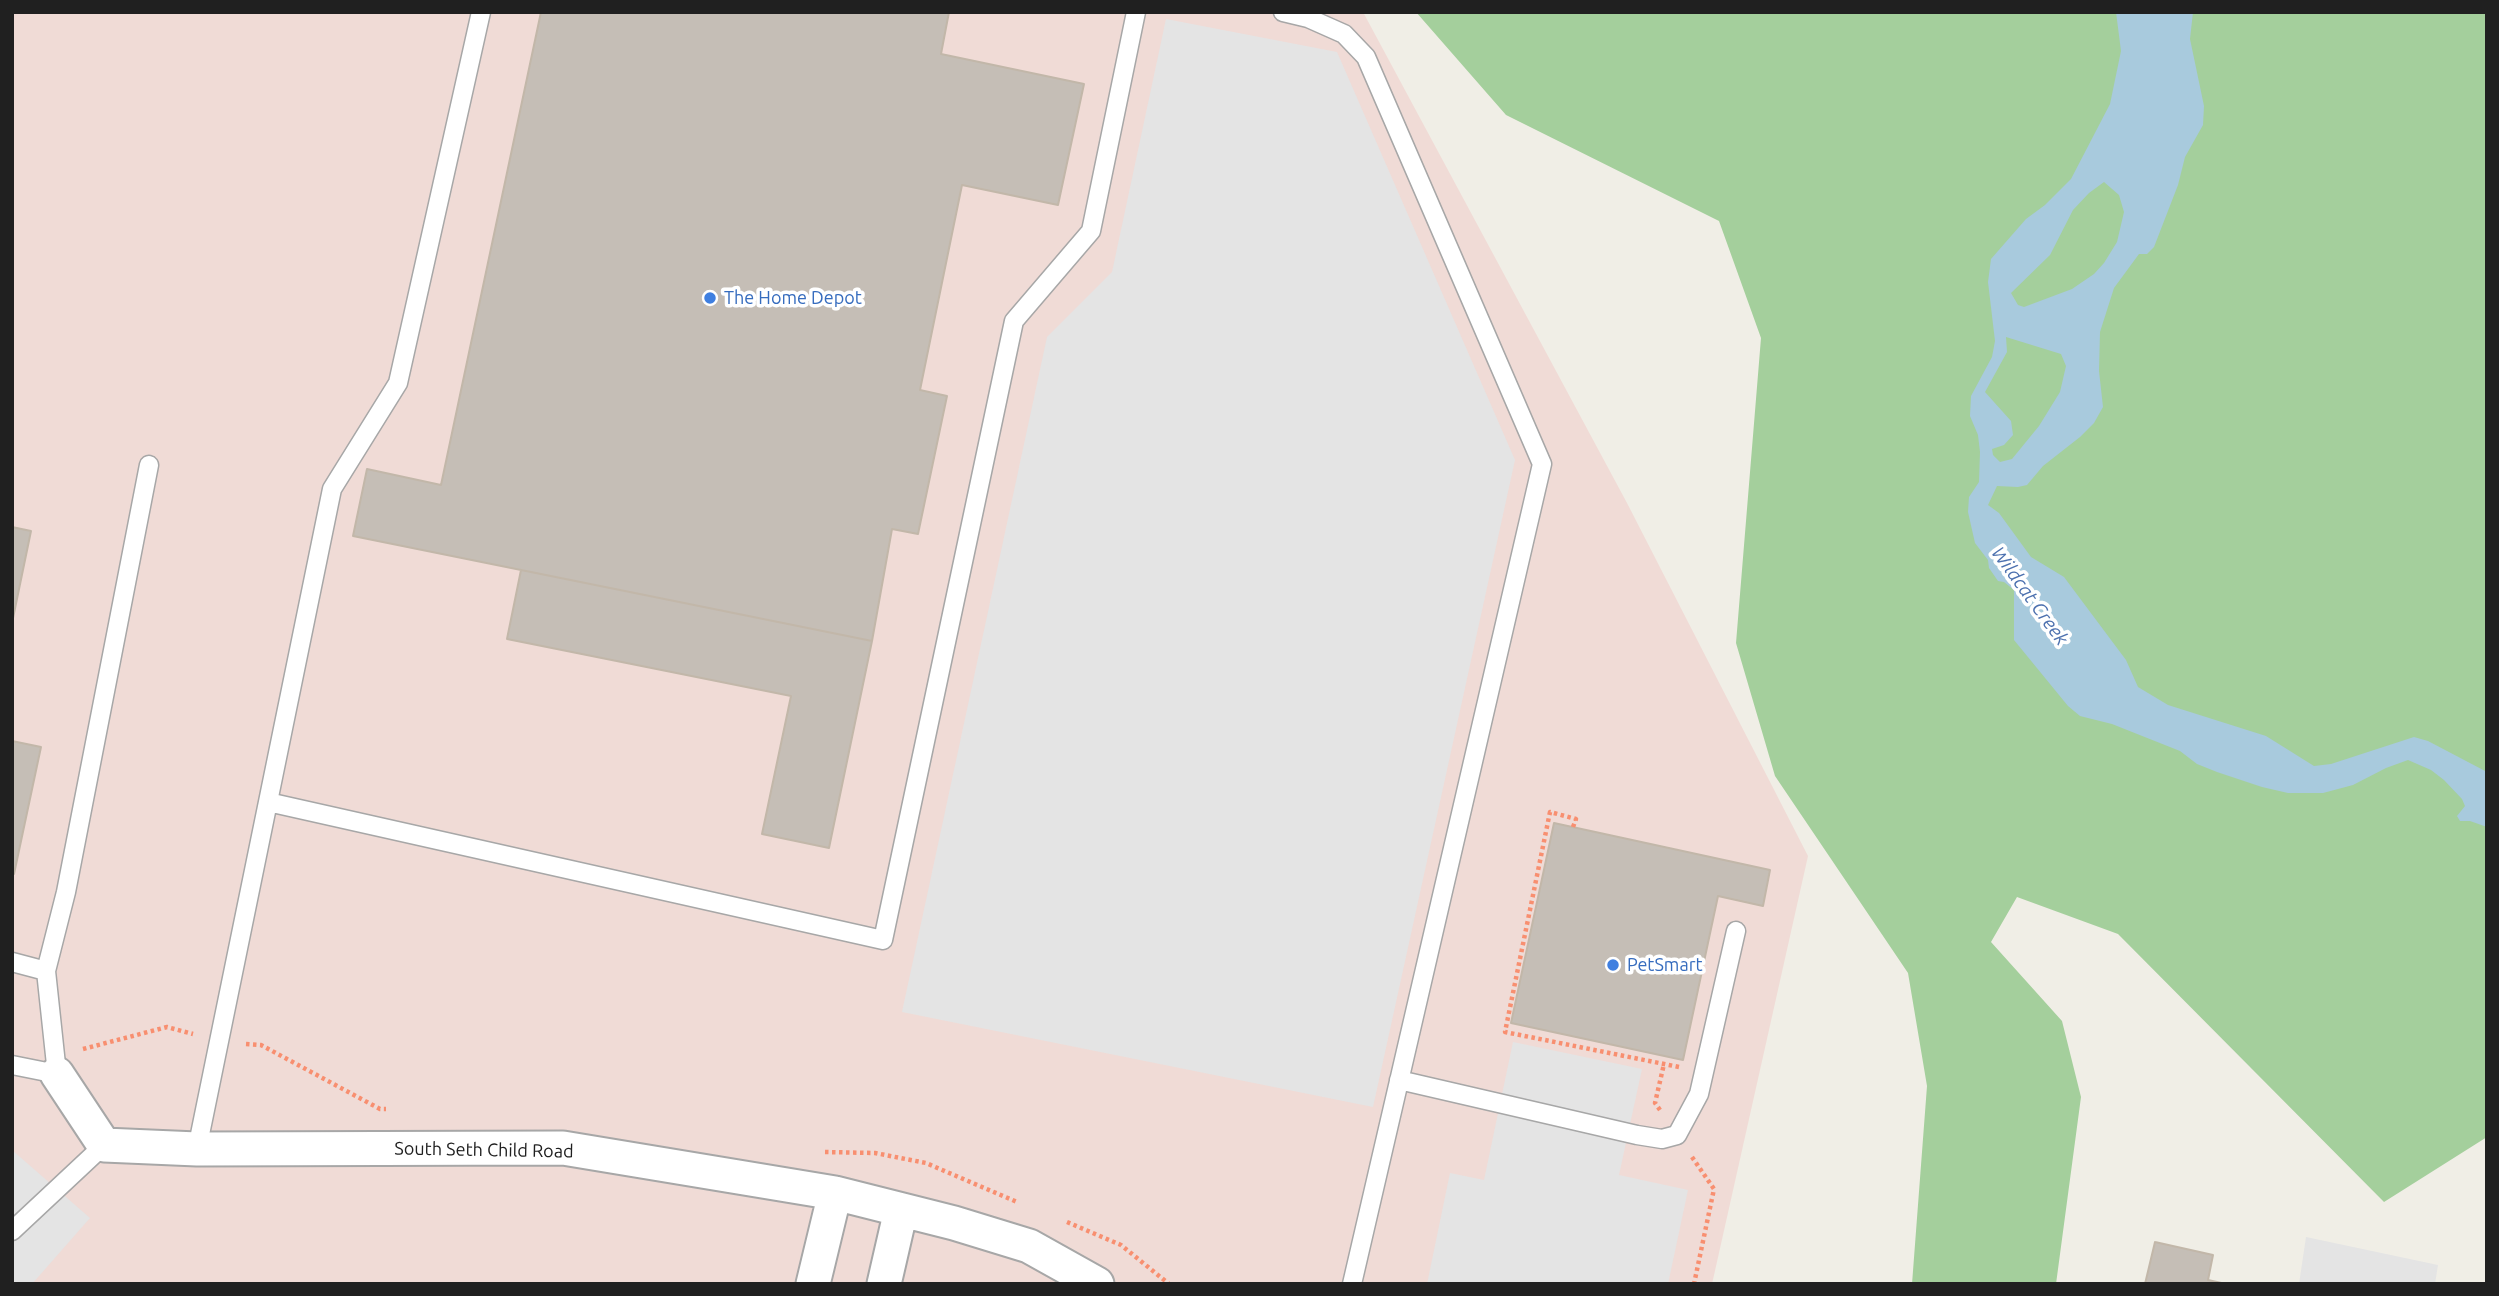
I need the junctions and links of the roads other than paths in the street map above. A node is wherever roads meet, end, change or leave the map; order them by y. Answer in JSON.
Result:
{"nodes":[{"id":1,"x":481,"y":12,"type":"edge"},
{"id":2,"x":1136,"y":12,"type":"edge"},
{"id":3,"x":1283,"y":12,"type":"edge"},
{"id":4,"x":149,"y":465,"type":"dead end"},
{"id":5,"x":268,"y":802,"type":"junction"},
{"id":6,"x":1736,"y":930,"type":"dead end"},
{"id":7,"x":12,"y":962,"type":"edge"},
{"id":8,"x":46,"y":971,"type":"junction"},
{"id":9,"x":12,"y":1065,"type":"edge"},
{"id":10,"x":57,"y":1074,"type":"junction"},
{"id":11,"x":1399,"y":1080,"type":"junction"},
{"id":12,"x":104,"y":1145,"type":"junction"},
{"id":13,"x":197,"y":1149,"type":"junction"},
{"id":14,"x":835,"y":1194,"type":"junction"},
{"id":15,"x":901,"y":1210,"type":"junction"},
{"id":16,"x":12,"y":1231,"type":"edge"},
{"id":17,"x":813,"y":1284,"type":"edge"},
{"id":18,"x":884,"y":1284,"type":"edge"},
{"id":19,"x":1097,"y":1284,"type":"edge"},
{"id":20,"x":1352,"y":1284,"type":"edge"}],
"edges":[{"from":1,"to":5,"type":"lane"},
{"from":2,"to":5,"type":"lane"},
{"from":3,"to":11,"type":"lane"},
{"from":4,"to":8,"type":"lane"},
{"from":5,"to":13,"type":"lane"},
{"from":6,"to":11,"type":"lane"},
{"from":7,"to":8,"type":"lane"},
{"from":8,"to":10,"type":"lane"},
{"from":9,"to":10,"type":"lane"},
{"from":10,"to":12,"type":"street"},
{"from":11,"to":20,"type":"lane"},
{"from":12,"to":13,"type":"street","name":"South Seth Child Road"},
{"from":12,"to":16,"type":"lane"},
{"from":13,"to":14,"type":"street","name":"South Seth Child Road"},
{"from":14,"to":15,"type":"street","name":"South Seth Child Road"},
{"from":14,"to":17,"type":"street"},
{"from":15,"to":18,"type":"street"},
{"from":15,"to":19,"type":"street","name":"South Seth Child Road"}]}
